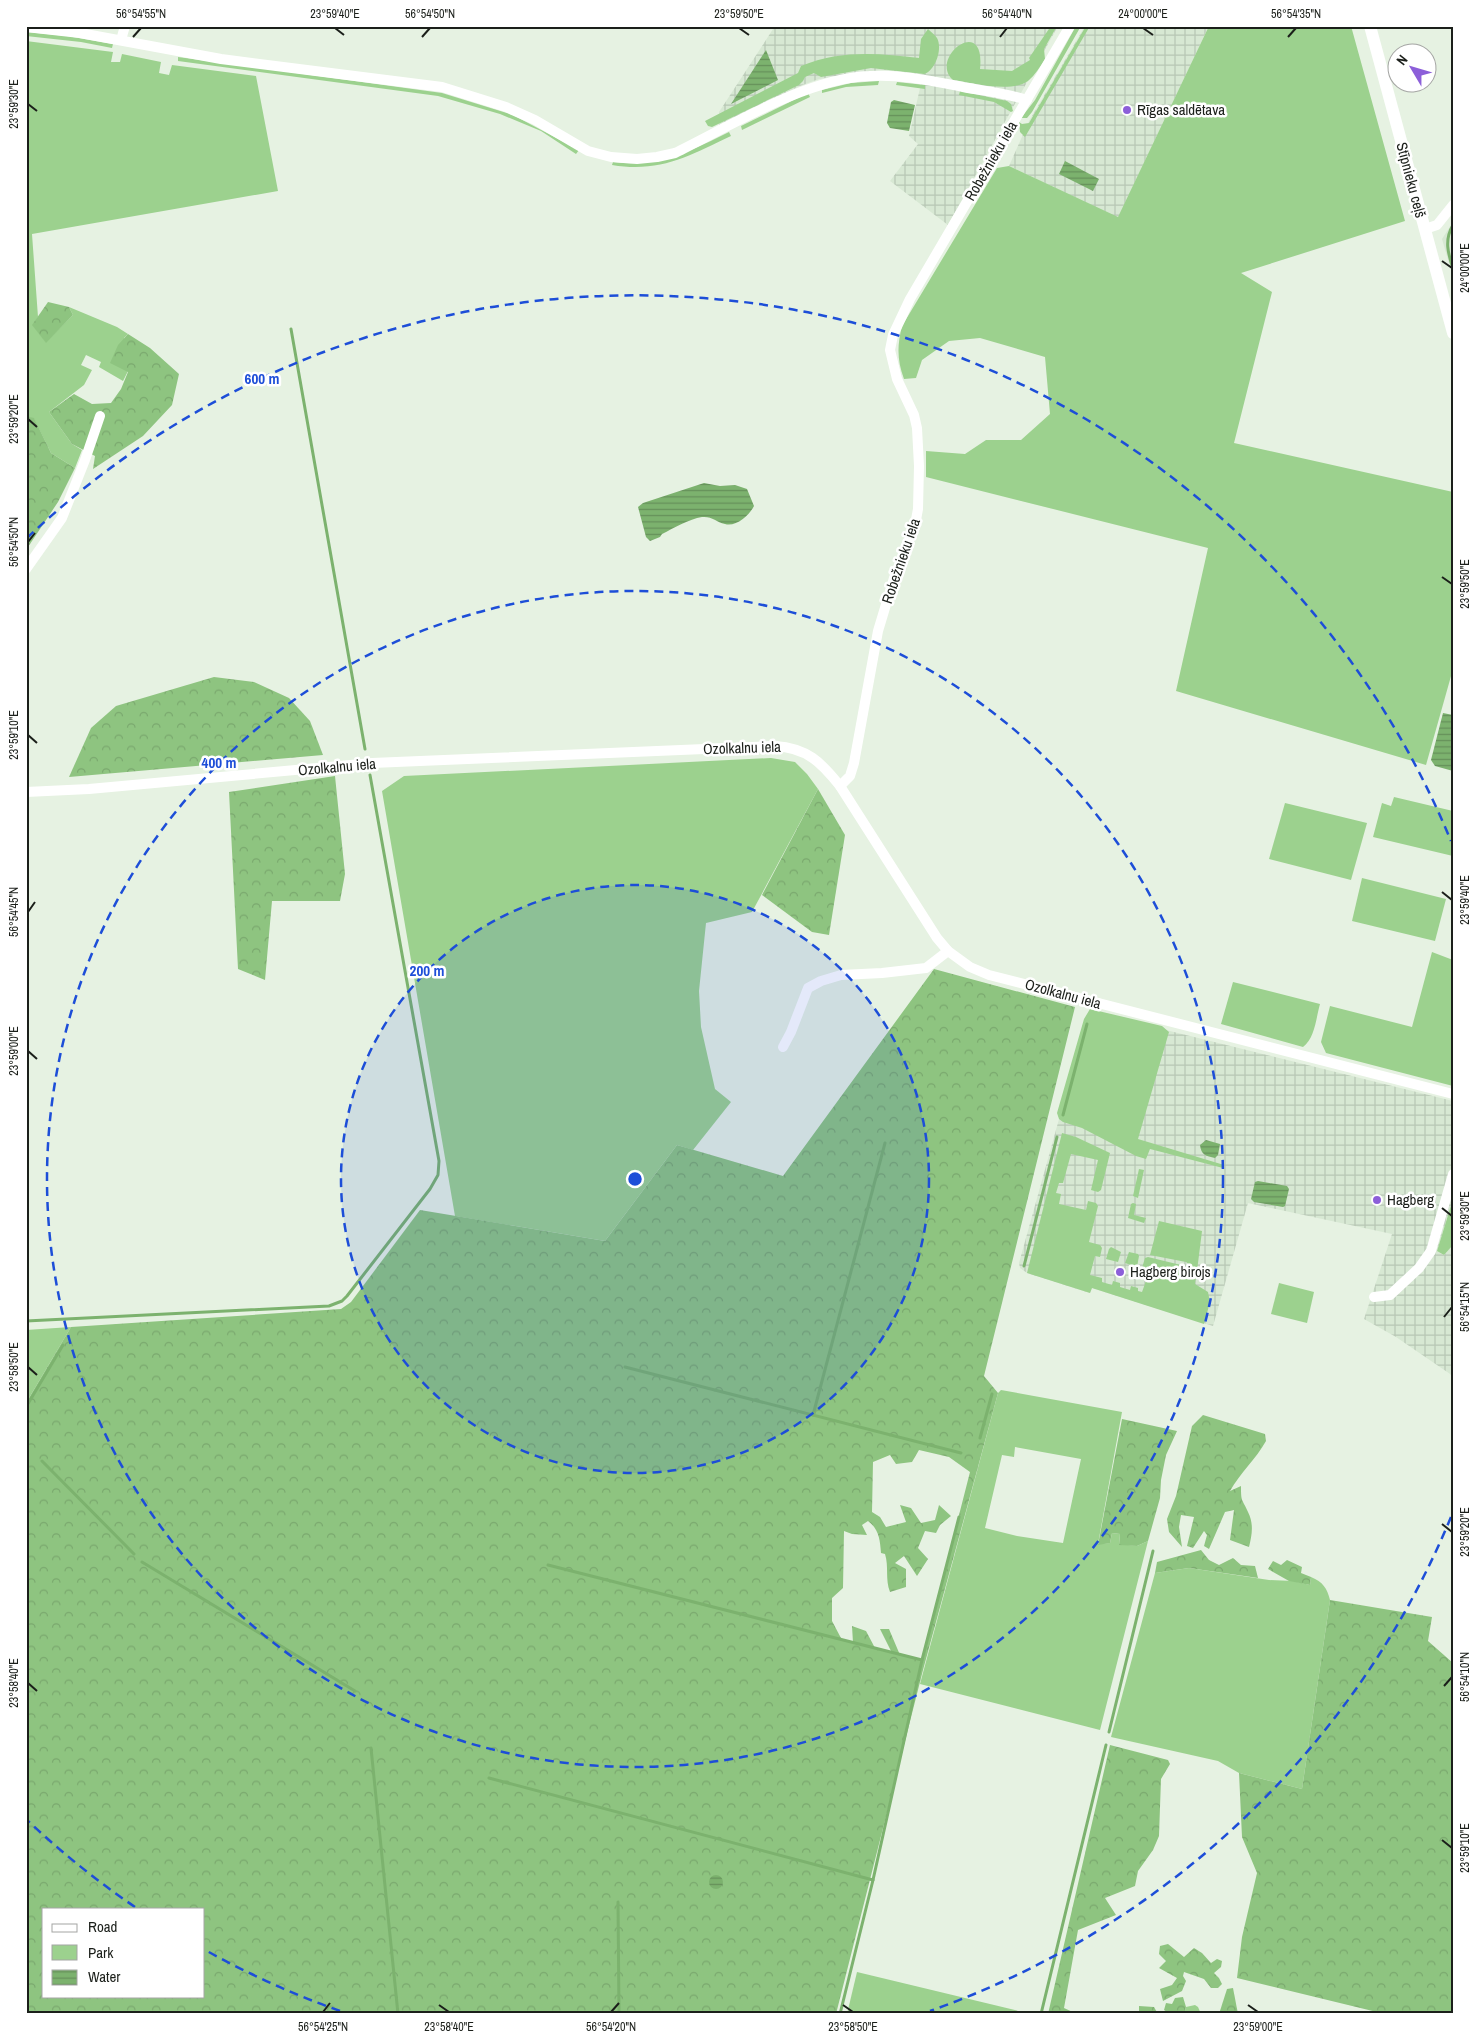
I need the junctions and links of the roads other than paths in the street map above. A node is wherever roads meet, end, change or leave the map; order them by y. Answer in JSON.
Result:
{"nodes":[{"id":1,"x":125,"y":26,"type":"edge"},
{"id":2,"x":1070,"y":26,"type":"edge"},
{"id":3,"x":1370,"y":26,"type":"edge"},
{"id":4,"x":26,"y":27,"type":"edge"},
{"id":5,"x":121,"y":40,"type":"junction"},
{"id":6,"x":1026,"y":100,"type":"junction"},
{"id":7,"x":1453,"y":205,"type":"edge"},
{"id":8,"x":1425,"y":229,"type":"junction"},
{"id":9,"x":1453,"y":333,"type":"edge"},
{"id":10,"x":100,"y":416,"type":"dead end"},
{"id":11,"x":26,"y":569,"type":"edge"},
{"id":12,"x":840,"y":786,"type":"junction"},
{"id":13,"x":26,"y":792,"type":"edge"},
{"id":14,"x":948,"y":951,"type":"junction"},
{"id":15,"x":782,"y":1047,"type":"dead end"},
{"id":16,"x":1453,"y":1094,"type":"edge"},
{"id":17,"x":1453,"y":1174,"type":"edge"},
{"id":18,"x":1374,"y":1297,"type":"dead end"}],
"edges":[{"from":1,"to":5,"type":"street"},
{"from":2,"to":6,"type":"street","name":"Robežnieku iela"},
{"from":3,"to":8,"type":"main road","name":"Stīpnieku ceļš"},
{"from":4,"to":5,"type":"street"},
{"from":5,"to":6,"type":"street"},
{"from":6,"to":12,"type":"street","name":"Robežnieku iela"},
{"from":7,"to":8,"type":"street"},
{"from":8,"to":9,"type":"main road","name":"Stīpnieku ceļš"},
{"from":10,"to":11,"type":"street"},
{"from":12,"to":13,"type":"street","name":"Ozolkalnu iela"},
{"from":12,"to":14,"type":"street","name":"Ozolkalnu iela"},
{"from":14,"to":15,"type":"street"},
{"from":14,"to":16,"type":"street","name":"Ozolkalnu iela"},
{"from":17,"to":18,"type":"street"}]}
